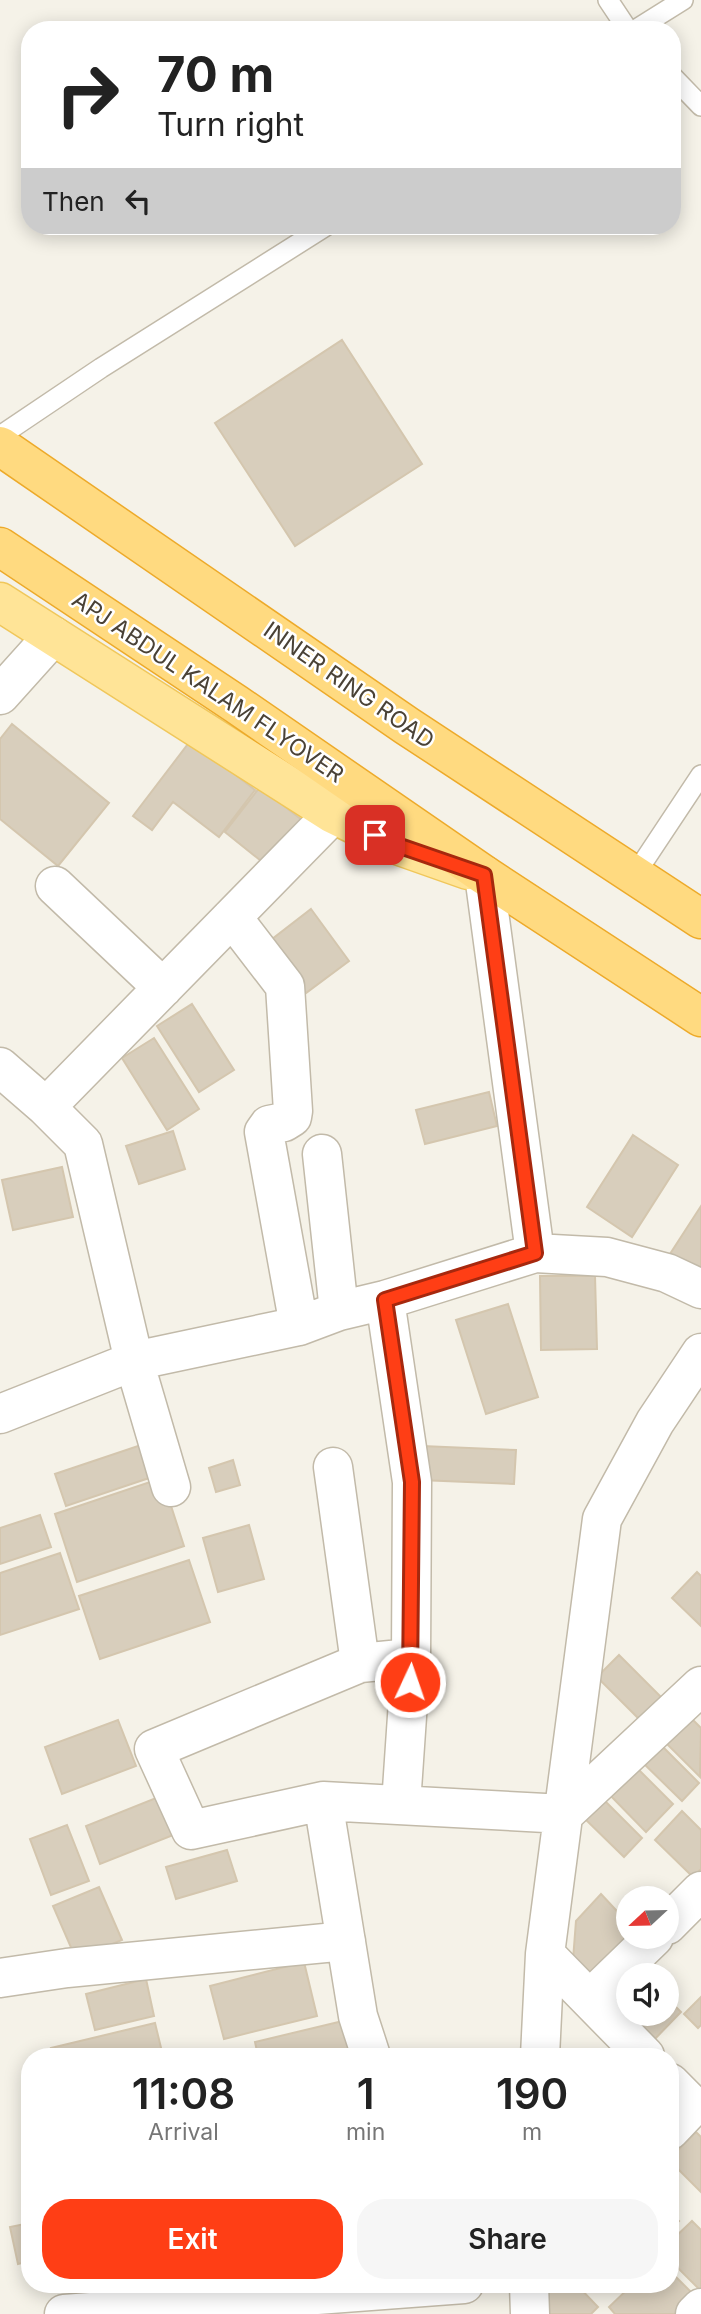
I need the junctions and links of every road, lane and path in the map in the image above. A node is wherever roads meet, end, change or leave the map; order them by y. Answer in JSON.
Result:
{"nodes":[{"id":1,"x":608,"y":0,"type":"edge"},
{"id":2,"x":683,"y":0,"type":"edge"},
{"id":3,"x":622,"y":21,"type":"edge"},
{"id":4,"x":649,"y":21,"type":"edge"},
{"id":5,"x":681,"y":85,"type":"edge"},
{"id":6,"x":701,"y":106,"type":"edge"},
{"id":7,"x":312,"y":235,"type":"edge"},
{"id":8,"x":0,"y":436,"type":"edge"},
{"id":9,"x":0,"y":446,"type":"edge"},
{"id":10,"x":0,"y":547,"type":"edge"},
{"id":11,"x":0,"y":603,"type":"edge"},
{"id":12,"x":53,"y":636,"type":"junction"},
{"id":13,"x":0,"y":695,"type":"edge"},
{"id":14,"x":701,"y":775,"type":"edge"},
{"id":15,"x":333,"y":814,"type":"junction"},
{"id":16,"x":484,"y":875,"type":"junction"},
{"id":17,"x":634,"y":876,"type":"junction"},
{"id":18,"x":55,"y":886,"type":"dead end"},
{"id":19,"x":232,"y":917,"type":"junction"},
{"id":20,"x":701,"y":919,"type":"edge"},
{"id":21,"x":163,"y":988,"type":"junction"},
{"id":22,"x":701,"y":1017,"type":"edge"},
{"id":23,"x":0,"y":1067,"type":"edge"},
{"id":24,"x":46,"y":1107,"type":"junction"},
{"id":25,"x":322,"y":1154,"type":"dead end"},
{"id":26,"x":535,"y":1253,"type":"junction"},
{"id":27,"x":701,"y":1289,"type":"edge"},
{"id":28,"x":385,"y":1300,"type":"junction"},
{"id":29,"x":339,"y":1311,"type":"junction"},
{"id":30,"x":299,"y":1325,"type":"junction"},
{"id":31,"x":701,"y":1353,"type":"edge"},
{"id":32,"x":134,"y":1361,"type":"junction"},
{"id":33,"x":0,"y":1414,"type":"edge"},
{"id":34,"x":333,"y":1467,"type":"dead end"},
{"id":35,"x":172,"y":1487,"type":"dead end"},
{"id":36,"x":411,"y":1658,"type":"junction"},
{"id":37,"x":360,"y":1663,"type":"junction"},
{"id":38,"x":701,"y":1686,"type":"edge"},
{"id":39,"x":323,"y":1801,"type":"junction"},
{"id":40,"x":401,"y":1804,"type":"junction"},
{"id":41,"x":564,"y":1814,"type":"junction"},
{"id":42,"x":701,"y":1891,"type":"edge"},
{"id":43,"x":679,"y":1912,"type":"edge"},
{"id":44,"x":346,"y":1941,"type":"junction"},
{"id":45,"x":641,"y":1950,"type":"edge"},
{"id":46,"x":545,"y":1954,"type":"junction"},
{"id":47,"x":0,"y":1978,"type":"edge"},
{"id":48,"x":590,"y":1999,"type":"junction"},
{"id":49,"x":368,"y":2048,"type":"edge"},
{"id":50,"x":540,"y":2048,"type":"edge"},
{"id":51,"x":637,"y":2048,"type":"edge"},
{"id":52,"x":332,"y":2293,"type":"edge"},
{"id":53,"x":530,"y":2293,"type":"edge"},
{"id":54,"x":701,"y":2308,"type":"edge"},
{"id":55,"x":64,"y":2314,"type":"edge"},
{"id":56,"x":530,"y":2314,"type":"edge"},
{"id":57,"x":695,"y":2314,"type":"edge"}],
"edges":[{"from":1,"to":3,"type":"lane"},
{"from":2,"to":4,"type":"lane"},
{"from":5,"to":6,"type":"lane"},
{"from":7,"to":8,"type":"lane"},
{"from":9,"to":17,"type":"highway","name":"INNER RING ROAD"},
{"from":10,"to":16,"type":"highway","name":"APJ ABDUL KALAM FLYOVER"},
{"from":11,"to":12,"type":"main road"},
{"from":12,"to":13,"type":"street"},
{"from":12,"to":15,"type":"main road"},
{"from":14,"to":17,"type":"lane"},
{"from":15,"to":16,"type":"main road"},
{"from":15,"to":19,"type":"street"},
{"from":16,"to":22,"type":"highway"},
{"from":16,"to":26,"type":"street"},
{"from":17,"to":20,"type":"highway","name":"INNER RING ROAD"},
{"from":18,"to":21,"type":"street"},
{"from":19,"to":21,"type":"street"},
{"from":19,"to":30,"type":"street"},
{"from":21,"to":24,"type":"street"},
{"from":23,"to":24,"type":"street"},
{"from":24,"to":32,"type":"street"},
{"from":25,"to":29,"type":"street"},
{"from":26,"to":27,"type":"street"},
{"from":26,"to":28,"type":"street"},
{"from":28,"to":29,"type":"street"},
{"from":28,"to":36,"type":"street"},
{"from":29,"to":30,"type":"street"},
{"from":30,"to":32,"type":"street"},
{"from":31,"to":41,"type":"street"},
{"from":32,"to":33,"type":"street"},
{"from":32,"to":35,"type":"street"},
{"from":34,"to":37,"type":"street"},
{"from":36,"to":37,"type":"street"},
{"from":36,"to":40,"type":"street"},
{"from":37,"to":39,"type":"street"},
{"from":38,"to":41,"type":"street"},
{"from":39,"to":40,"type":"street"},
{"from":39,"to":44,"type":"street"},
{"from":40,"to":41,"type":"street"},
{"from":41,"to":46,"type":"street"},
{"from":42,"to":43,"type":"street"},
{"from":44,"to":47,"type":"street"},
{"from":44,"to":49,"type":"street"},
{"from":45,"to":48,"type":"street"},
{"from":46,"to":48,"type":"street"},
{"from":46,"to":50,"type":"street"},
{"from":48,"to":51,"type":"street"},
{"from":52,"to":55,"type":"street"},
{"from":53,"to":56,"type":"street"},
{"from":54,"to":57,"type":"street"}]}
